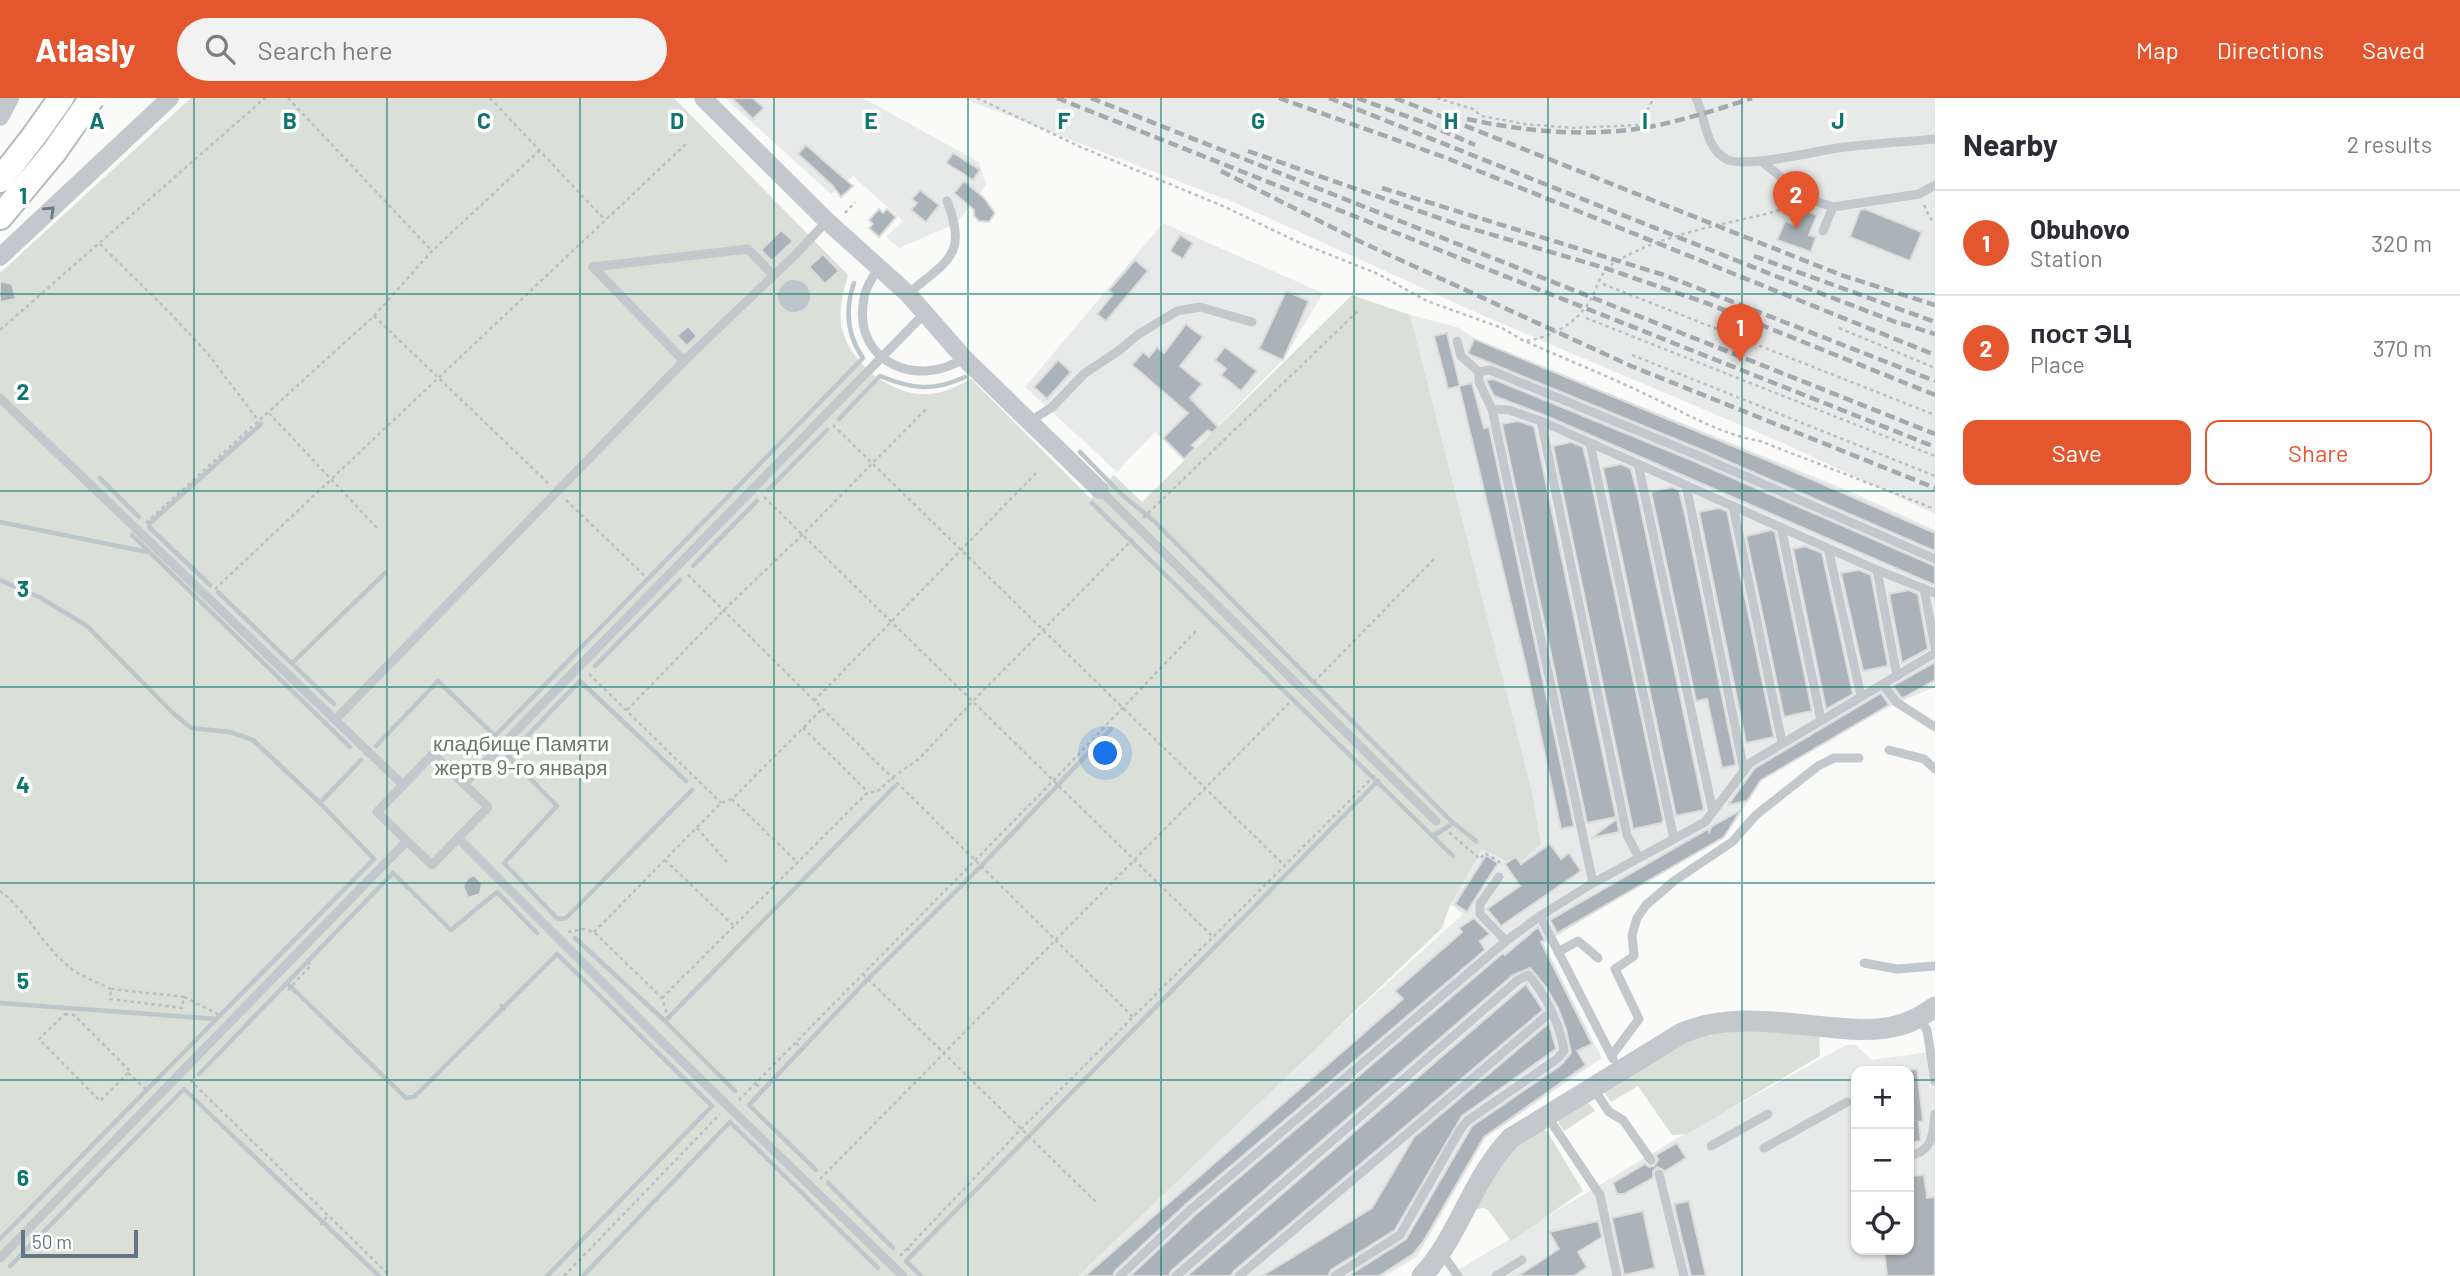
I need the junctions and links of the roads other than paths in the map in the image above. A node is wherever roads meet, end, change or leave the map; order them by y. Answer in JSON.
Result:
{"nodes":[{"id":1,"x":10,"y":98,"type":"edge"},
{"id":2,"x":61,"y":98,"type":"edge"},
{"id":3,"x":92,"y":98,"type":"edge"},
{"id":4,"x":703,"y":98,"type":"edge"},
{"id":5,"x":1696,"y":98,"type":"edge"},
{"id":6,"x":168,"y":99,"type":"edge"},
{"id":7,"x":0,"y":117,"type":"edge"},
{"id":8,"x":1935,"y":139,"type":"edge"},
{"id":9,"x":1761,"y":161,"type":"junction"},
{"id":10,"x":0,"y":180,"type":"edge"},
{"id":11,"x":1935,"y":185,"type":"edge"},
{"id":12,"x":947,"y":201,"type":"dead end"},
{"id":13,"x":1833,"y":206,"type":"junction"},
{"id":14,"x":0,"y":217,"type":"edge"},
{"id":15,"x":827,"y":221,"type":"junction"},
{"id":16,"x":1823,"y":231,"type":"dead end"},
{"id":17,"x":0,"y":257,"type":"edge"},
{"id":18,"x":878,"y":269,"type":"junction"},
{"id":19,"x":773,"y":275,"type":"junction"},
{"id":20,"x":908,"y":295,"type":"junction"},
{"id":21,"x":925,"y":313,"type":"junction"},
{"id":22,"x":1252,"y":322,"type":"dead end"},
{"id":23,"x":1457,"y":341,"type":"dead end"},
{"id":24,"x":882,"y":357,"type":"junction"},
{"id":25,"x":964,"y":358,"type":"junction"},
{"id":26,"x":684,"y":361,"type":"junction"},
{"id":27,"x":1479,"y":372,"type":"junction"},
{"id":28,"x":0,"y":398,"type":"edge"},
{"id":29,"x":1492,"y":409,"type":"junction"},
{"id":30,"x":1541,"y":421,"type":"junction"},
{"id":31,"x":1029,"y":422,"type":"junction"},
{"id":32,"x":1590,"y":443,"type":"junction"},
{"id":33,"x":1638,"y":464,"type":"junction"},
{"id":34,"x":1686,"y":485,"type":"junction"},
{"id":35,"x":1100,"y":490,"type":"joint"},
{"id":36,"x":1733,"y":506,"type":"junction"},
{"id":37,"x":1781,"y":527,"type":"junction"},
{"id":38,"x":1828,"y":548,"type":"junction"},
{"id":39,"x":1935,"y":559,"type":"edge"},
{"id":40,"x":1877,"y":570,"type":"junction"},
{"id":41,"x":1924,"y":589,"type":"junction"},
{"id":42,"x":1935,"y":593,"type":"edge"},
{"id":43,"x":1935,"y":651,"type":"edge"},
{"id":44,"x":1897,"y":676,"type":"junction"},
{"id":45,"x":1883,"y":684,"type":"junction"},
{"id":46,"x":1861,"y":696,"type":"junction"},
{"id":47,"x":335,"y":720,"type":"junction"},
{"id":48,"x":1821,"y":720,"type":"junction"},
{"id":49,"x":1935,"y":727,"type":"edge"},
{"id":50,"x":1782,"y":742,"type":"junction"},
{"id":51,"x":1889,"y":750,"type":"dead end"},
{"id":52,"x":1859,"y":758,"type":"dead end"},
{"id":53,"x":1935,"y":769,"type":"edge"},
{"id":54,"x":1744,"y":770,"type":"junction"},
{"id":55,"x":464,"y":784,"type":"junction"},
{"id":56,"x":402,"y":785,"type":"junction"},
{"id":57,"x":1713,"y":812,"type":"junction"},
{"id":58,"x":1436,"y":821,"type":"dead end"},
{"id":59,"x":458,"y":838,"type":"junction"},
{"id":60,"x":1674,"y":839,"type":"junction"},
{"id":61,"x":407,"y":841,"type":"junction"},
{"id":62,"x":1639,"y":858,"type":"junction"},
{"id":63,"x":1500,"y":877,"type":"road end"},
{"id":64,"x":1593,"y":883,"type":"junction"},
{"id":65,"x":1540,"y":916,"type":"junction"},
{"id":66,"x":1506,"y":941,"type":"junction"},
{"id":67,"x":1558,"y":952,"type":"junction"},
{"id":68,"x":1598,"y":958,"type":"dead end"},
{"id":69,"x":1864,"y":964,"type":"dead end"},
{"id":70,"x":1935,"y":966,"type":"edge"},
{"id":71,"x":1551,"y":1012,"type":"junction"},
{"id":72,"x":1926,"y":1013,"type":"edge"},
{"id":73,"x":1615,"y":1063,"type":"junction"},
{"id":74,"x":1935,"y":1081,"type":"edge"},
{"id":75,"x":1592,"y":1087,"type":"junction"},
{"id":76,"x":1847,"y":1102,"type":"dead end"},
{"id":77,"x":1768,"y":1114,"type":"dead end"},
{"id":78,"x":1935,"y":1114,"type":"edge"},
{"id":79,"x":1546,"y":1115,"type":"junction"},
{"id":80,"x":1711,"y":1146,"type":"dead end"},
{"id":81,"x":1764,"y":1148,"type":"dead end"},
{"id":82,"x":1914,"y":1155,"type":"edge"},
{"id":83,"x":1651,"y":1160,"type":"dead end"},
{"id":84,"x":1659,"y":1174,"type":"dead end"},
{"id":85,"x":1440,"y":1251,"type":"junction"},
{"id":86,"x":0,"y":1258,"type":"edge"},
{"id":87,"x":1522,"y":1260,"type":"dead end"},
{"id":88,"x":903,"y":1276,"type":"edge"},
{"id":89,"x":1119,"y":1276,"type":"edge"},
{"id":90,"x":1176,"y":1276,"type":"edge"},
{"id":91,"x":1239,"y":1276,"type":"edge"},
{"id":92,"x":1335,"y":1276,"type":"edge"},
{"id":93,"x":1422,"y":1276,"type":"edge"},
{"id":94,"x":1458,"y":1276,"type":"edge"},
{"id":95,"x":1496,"y":1276,"type":"edge"},
{"id":96,"x":1617,"y":1276,"type":"edge"},
{"id":97,"x":1684,"y":1276,"type":"edge"}],
"edges":[{"from":1,"to":7,"type":"street"},
{"from":2,"to":10,"type":"main road","bridge":true},
{"from":3,"to":14,"type":"main road","bridge":true},
{"from":4,"to":15,"type":"street"},
{"from":5,"to":9,"type":"lane"},
{"from":17,"to":6,"type":"street","one_way":true},
{"from":8,"to":9,"type":"lane"},
{"from":9,"to":13,"type":"lane"},
{"from":11,"to":13,"type":"lane"},
{"from":12,"to":20,"type":"lane"},
{"from":13,"to":16,"type":"lane"},
{"from":15,"to":18,"type":"street"},
{"from":15,"to":19,"type":"lane"},
{"from":18,"to":20,"type":"street"},
{"from":18,"to":24,"type":"lane"},
{"from":19,"to":26,"type":"lane"},
{"from":19,"to":26,"type":"lane"},
{"from":20,"to":21,"type":"street"},
{"from":21,"to":24,"type":"lane"},
{"from":21,"to":25,"type":"street"},
{"from":22,"to":31,"type":"lane"},
{"from":23,"to":27,"type":"lane"},
{"from":24,"to":25,"type":"lane"},
{"from":24,"to":55,"type":"lane"},
{"from":25,"to":31,"type":"street"},
{"from":26,"to":47,"type":"lane"},
{"from":27,"to":29,"type":"lane"},
{"from":27,"to":39,"type":"lane"},
{"from":28,"to":47,"type":"lane"},
{"from":29,"to":30,"type":"lane"},
{"from":29,"to":64,"type":"lane"},
{"from":30,"to":32,"type":"lane"},
{"from":30,"to":62,"type":"lane"},
{"from":31,"to":35,"type":"street"},
{"from":32,"to":33,"type":"lane"},
{"from":32,"to":60,"type":"lane"},
{"from":33,"to":34,"type":"lane"},
{"from":33,"to":57,"type":"lane"},
{"from":34,"to":36,"type":"lane"},
{"from":34,"to":54,"type":"lane"},
{"from":35,"to":58,"type":"lane"},
{"from":36,"to":37,"type":"lane"},
{"from":36,"to":50,"type":"lane"},
{"from":37,"to":38,"type":"lane"},
{"from":37,"to":48,"type":"lane"},
{"from":38,"to":40,"type":"lane"},
{"from":38,"to":46,"type":"lane"},
{"from":40,"to":41,"type":"lane"},
{"from":40,"to":44,"type":"lane"},
{"from":41,"to":42,"type":"lane"},
{"from":41,"to":43,"type":"lane"},
{"from":43,"to":44,"type":"lane"},
{"from":44,"to":45,"type":"lane"},
{"from":45,"to":46,"type":"lane"},
{"from":45,"to":49,"type":"lane"},
{"from":46,"to":48,"type":"lane"},
{"from":47,"to":56,"type":"lane"},
{"from":48,"to":50,"type":"lane"},
{"from":50,"to":54,"type":"lane"},
{"from":51,"to":53,"type":"lane"},
{"from":52,"to":73,"type":"lane"},
{"from":54,"to":57,"type":"lane"},
{"from":55,"to":56,"type":"lane"},
{"from":55,"to":59,"type":"lane"},
{"from":56,"to":61,"type":"lane"},
{"from":57,"to":60,"type":"lane"},
{"from":59,"to":61,"type":"lane"},
{"from":59,"to":88,"type":"lane"},
{"from":60,"to":62,"type":"lane"},
{"from":61,"to":86,"type":"lane"},
{"from":62,"to":64,"type":"lane"},
{"from":63,"to":66,"type":"lane"},
{"from":64,"to":65,"type":"lane"},
{"from":65,"to":66,"type":"lane"},
{"from":65,"to":67,"type":"lane"},
{"from":66,"to":89,"type":"lane"},
{"from":67,"to":68,"type":"lane"},
{"from":67,"to":73,"type":"lane"},
{"from":69,"to":70,"type":"lane"},
{"from":71,"to":90,"type":"lane"},
{"from":71,"to":91,"type":"lane"},
{"from":71,"to":92,"type":"lane"},
{"from":72,"to":73,"type":"street"},
{"from":72,"to":74,"type":"lane"},
{"from":73,"to":75,"type":"street"},
{"from":75,"to":79,"type":"street"},
{"from":75,"to":83,"type":"lane"},
{"from":76,"to":81,"type":"lane"},
{"from":77,"to":80,"type":"lane"},
{"from":78,"to":82,"type":"lane"},
{"from":79,"to":85,"type":"street"},
{"from":79,"to":96,"type":"lane"},
{"from":84,"to":97,"type":"lane"},
{"from":85,"to":93,"type":"street"},
{"from":85,"to":94,"type":"lane"},
{"from":87,"to":95,"type":"lane"}]}
